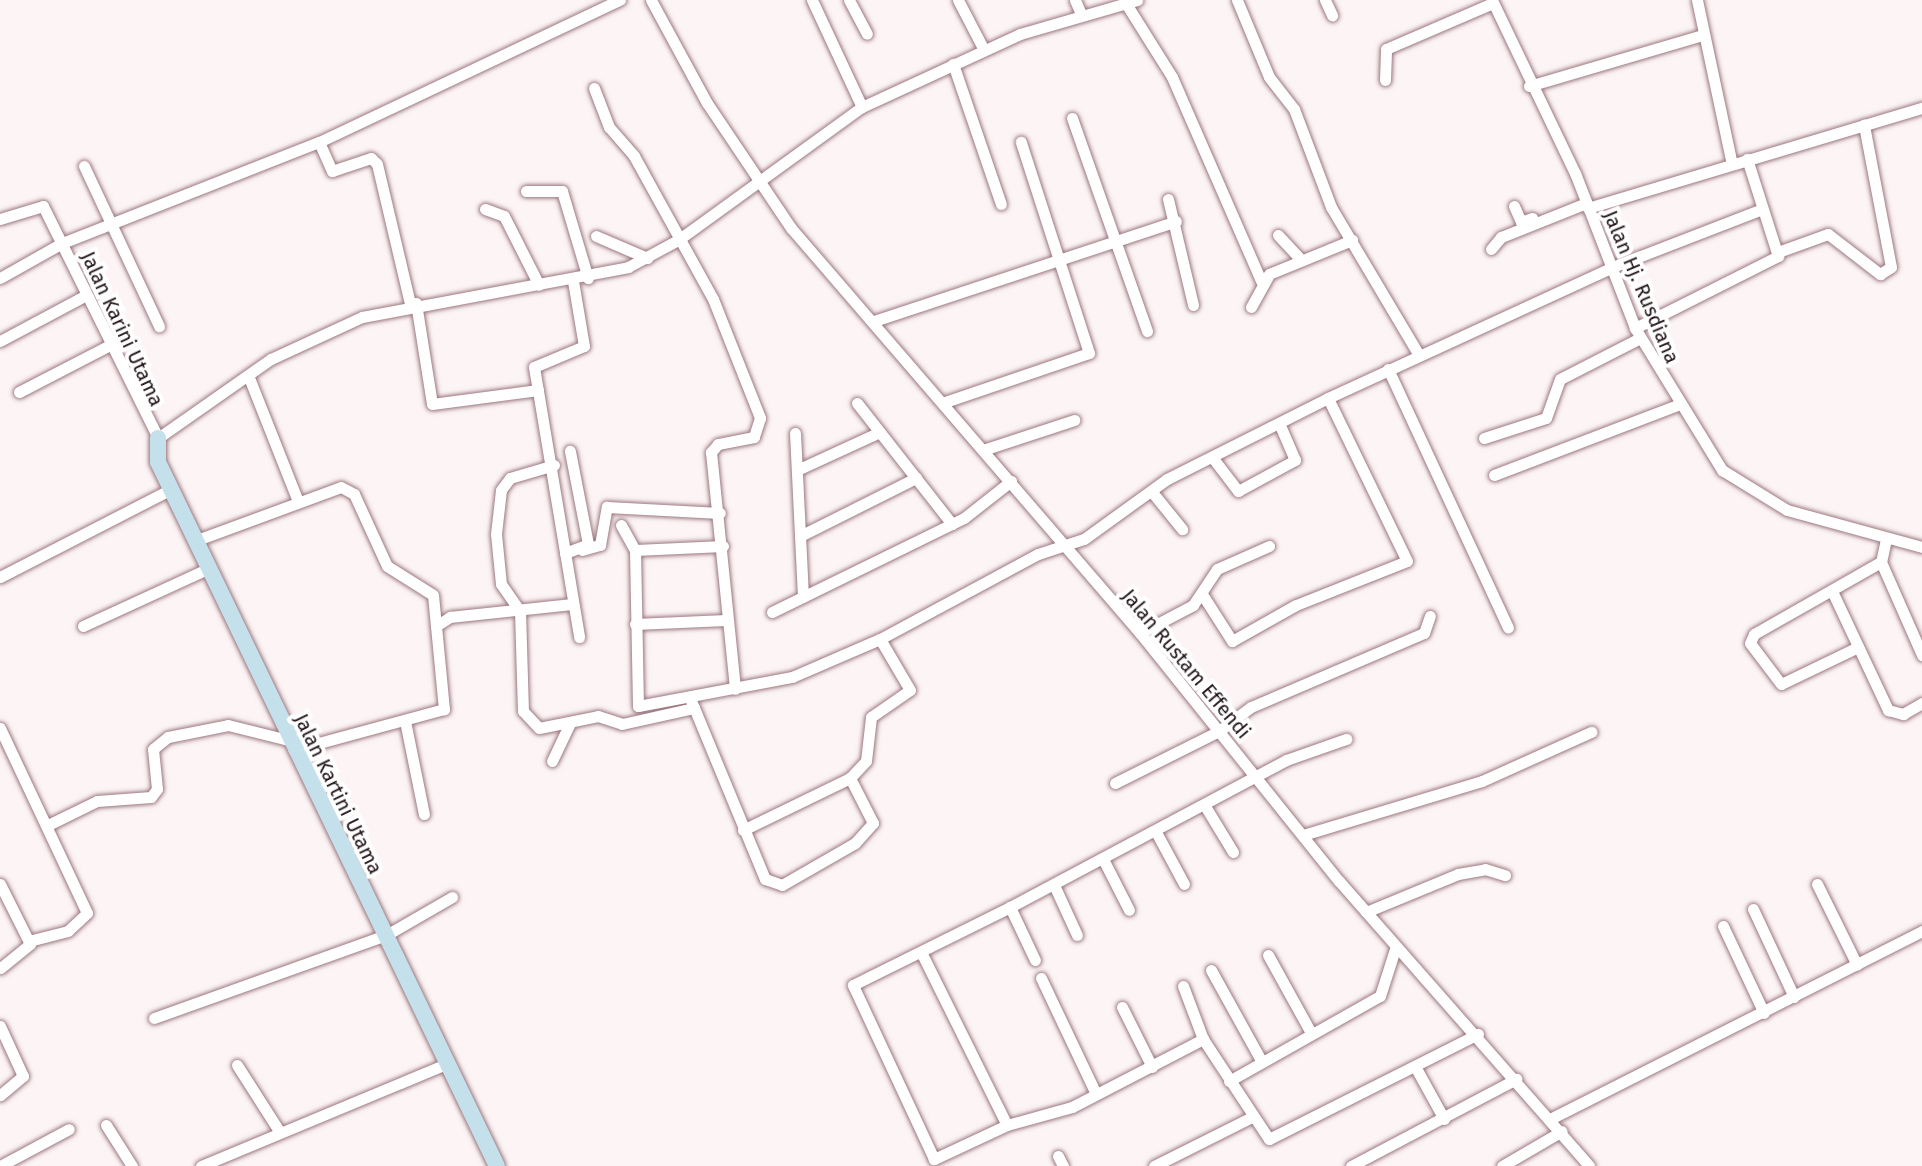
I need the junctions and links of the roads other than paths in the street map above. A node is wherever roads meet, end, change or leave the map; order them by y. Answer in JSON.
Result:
{"nodes":[{"id":1,"x":620,"y":0,"type":"edge"},
{"id":2,"x":651,"y":0,"type":"edge"},
{"id":3,"x":849,"y":0,"type":"edge"},
{"id":4,"x":958,"y":0,"type":"edge"},
{"id":5,"x":1237,"y":0,"type":"edge"},
{"id":6,"x":1325,"y":0,"type":"edge"},
{"id":7,"x":1697,"y":0,"type":"edge"},
{"id":8,"x":817,"y":1,"type":"edge"},
{"id":9,"x":1131,"y":1,"type":"edge"},
{"id":10,"x":1492,"y":1,"type":"edge"},
{"id":11,"x":1078,"y":6,"type":"edge"},
{"id":12,"x":1332,"y":15,"type":"dead end"},
{"id":13,"x":867,"y":34,"type":"dead end"},
{"id":14,"x":1702,"y":35,"type":"junction"},
{"id":15,"x":984,"y":50,"type":"junction"},
{"id":16,"x":953,"y":64,"type":"junction"},
{"id":17,"x":1385,"y":80,"type":"dead end"},
{"id":18,"x":1529,"y":86,"type":"junction"},
{"id":19,"x":594,"y":88,"type":"dead end"},
{"id":20,"x":862,"y":107,"type":"junction"},
{"id":21,"x":1922,"y":108,"type":"edge"},
{"id":22,"x":1072,"y":118,"type":"dead end"},
{"id":23,"x":1864,"y":125,"type":"junction"},
{"id":24,"x":319,"y":142,"type":"junction"},
{"id":25,"x":1021,"y":142,"type":"dead end"},
{"id":26,"x":1747,"y":159,"type":"junction"},
{"id":27,"x":1732,"y":164,"type":"junction"},
{"id":28,"x":84,"y":166,"type":"dead end"},
{"id":29,"x":758,"y":182,"type":"junction"},
{"id":30,"x":526,"y":191,"type":"dead end"},
{"id":31,"x":1168,"y":199,"type":"dead end"},
{"id":32,"x":1586,"y":203,"type":"junction"},
{"id":33,"x":1001,"y":204,"type":"dead end"},
{"id":34,"x":1514,"y":206,"type":"dead end"},
{"id":35,"x":485,"y":209,"type":"dead end"},
{"id":36,"x":1762,"y":209,"type":"junction"},
{"id":37,"x":0,"y":219,"type":"edge"},
{"id":38,"x":1176,"y":221,"type":"junction"},
{"id":39,"x":112,"y":224,"type":"junction"},
{"id":40,"x":1278,"y":235,"type":"dead end"},
{"id":41,"x":596,"y":236,"type":"dead end"},
{"id":42,"x":59,"y":238,"type":"junction"},
{"id":43,"x":678,"y":240,"type":"junction"},
{"id":44,"x":1352,"y":240,"type":"junction"},
{"id":45,"x":1118,"y":241,"type":"junction"},
{"id":46,"x":1491,"y":249,"type":"dead end"},
{"id":47,"x":1778,"y":252,"type":"junction"},
{"id":48,"x":647,"y":258,"type":"junction"},
{"id":49,"x":1300,"y":259,"type":"junction"},
{"id":50,"x":1059,"y":260,"type":"junction"},
{"id":51,"x":1610,"y":268,"type":"junction"},
{"id":52,"x":1270,"y":274,"type":"junction"},
{"id":53,"x":0,"y":278,"type":"edge"},
{"id":54,"x":588,"y":278,"type":"junction"},
{"id":55,"x":573,"y":281,"type":"junction"},
{"id":56,"x":539,"y":285,"type":"junction"},
{"id":57,"x":86,"y":295,"type":"junction"},
{"id":58,"x":413,"y":304,"type":"junction"},
{"id":59,"x":1193,"y":305,"type":"dead end"},
{"id":60,"x":1251,"y":307,"type":"dead end"},
{"id":61,"x":874,"y":321,"type":"junction"},
{"id":62,"x":159,"y":326,"type":"dead end"},
{"id":63,"x":1147,"y":331,"type":"dead end"},
{"id":64,"x":1637,"y":333,"type":"junction"},
{"id":65,"x":0,"y":341,"type":"edge"},
{"id":66,"x":110,"y":345,"type":"junction"},
{"id":67,"x":1419,"y":355,"type":"junction"},
{"id":68,"x":1388,"y":369,"type":"junction"},
{"id":69,"x":248,"y":375,"type":"junction"},
{"id":70,"x":538,"y":390,"type":"junction"},
{"id":71,"x":19,"y":392,"type":"dead end"},
{"id":72,"x":1333,"y":396,"type":"junction"},
{"id":73,"x":945,"y":402,"type":"junction"},
{"id":74,"x":857,"y":403,"type":"dead end"},
{"id":75,"x":1677,"y":405,"type":"junction"},
{"id":76,"x":1074,"y":420,"type":"dead end"},
{"id":77,"x":1279,"y":423,"type":"junction"},
{"id":78,"x":880,"y":432,"type":"junction"},
{"id":79,"x":795,"y":433,"type":"dead end"},
{"id":80,"x":158,"y":438,"type":"junction"},
{"id":81,"x":1484,"y":438,"type":"dead end"},
{"id":82,"x":986,"y":449,"type":"junction"},
{"id":83,"x":570,"y":451,"type":"dead end"},
{"id":84,"x":1212,"y":457,"type":"junction"},
{"id":85,"x":554,"y":465,"type":"junction"},
{"id":86,"x":797,"y":470,"type":"junction"},
{"id":87,"x":1494,"y":475,"type":"dead end"},
{"id":88,"x":916,"y":478,"type":"junction"},
{"id":89,"x":1011,"y":481,"type":"junction"},
{"id":90,"x":171,"y":489,"type":"junction"},
{"id":91,"x":1152,"y":492,"type":"junction"},
{"id":92,"x":298,"y":501,"type":"junction"},
{"id":93,"x":720,"y":513,"type":"junction"},
{"id":94,"x":952,"y":524,"type":"junction"},
{"id":95,"x":621,"y":525,"type":"dead end"},
{"id":96,"x":1182,"y":529,"type":"dead end"},
{"id":97,"x":800,"y":536,"type":"junction"},
{"id":98,"x":1886,"y":539,"type":"junction"},
{"id":99,"x":197,"y":540,"type":"junction"},
{"id":100,"x":723,"y":546,"type":"junction"},
{"id":101,"x":1269,"y":546,"type":"dead end"},
{"id":102,"x":1063,"y":547,"type":"junction"},
{"id":103,"x":1922,"y":547,"type":"edge"},
{"id":104,"x":582,"y":550,"type":"junction"},
{"id":105,"x":635,"y":550,"type":"junction"},
{"id":106,"x":565,"y":553,"type":"junction"},
{"id":107,"x":1881,"y":562,"type":"junction"},
{"id":108,"x":209,"y":568,"type":"junction"},
{"id":109,"x":0,"y":577,"type":"edge"},
{"id":110,"x":1832,"y":591,"type":"junction"},
{"id":111,"x":1202,"y":594,"type":"junction"},
{"id":112,"x":803,"y":597,"type":"junction"},
{"id":113,"x":571,"y":604,"type":"junction"},
{"id":114,"x":520,"y":611,"type":"junction"},
{"id":115,"x":772,"y":612,"type":"dead end"},
{"id":116,"x":1430,"y":616,"type":"dead end"},
{"id":117,"x":726,"y":620,"type":"junction"},
{"id":118,"x":635,"y":624,"type":"junction"},
{"id":119,"x":83,"y":626,"type":"dead end"},
{"id":120,"x":436,"y":626,"type":"junction"},
{"id":121,"x":1508,"y":628,"type":"dead end"},
{"id":122,"x":1140,"y":633,"type":"junction"},
{"id":123,"x":579,"y":637,"type":"dead end"},
{"id":124,"x":880,"y":639,"type":"junction"},
{"id":125,"x":1858,"y":647,"type":"junction"},
{"id":126,"x":1922,"y":655,"type":"edge"},
{"id":127,"x":735,"y":689,"type":"junction"},
{"id":128,"x":692,"y":703,"type":"junction"},
{"id":129,"x":1922,"y":703,"type":"edge"},
{"id":130,"x":405,"y":721,"type":"junction"},
{"id":131,"x":570,"y":723,"type":"junction"},
{"id":132,"x":0,"y":728,"type":"edge"},
{"id":133,"x":1219,"y":731,"type":"junction"},
{"id":134,"x":1591,"y":732,"type":"dead end"},
{"id":135,"x":1346,"y":739,"type":"dead end"},
{"id":136,"x":290,"y":745,"type":"junction"},
{"id":137,"x":552,"y":761,"type":"dead end"},
{"id":138,"x":850,"y":778,"type":"junction"},
{"id":139,"x":1257,"y":779,"type":"junction"},
{"id":140,"x":1115,"y":783,"type":"dead end"},
{"id":141,"x":1205,"y":806,"type":"junction"},
{"id":142,"x":424,"y":814,"type":"dead end"},
{"id":143,"x":50,"y":824,"type":"junction"},
{"id":144,"x":743,"y":830,"type":"junction"},
{"id":145,"x":1156,"y":832,"type":"junction"},
{"id":146,"x":1303,"y":835,"type":"junction"},
{"id":147,"x":1233,"y":852,"type":"dead end"},
{"id":148,"x":1103,"y":859,"type":"junction"},
{"id":149,"x":1505,"y":875,"type":"dead end"},
{"id":150,"x":0,"y":884,"type":"edge"},
{"id":151,"x":1184,"y":884,"type":"dead end"},
{"id":152,"x":1817,"y":884,"type":"dead end"},
{"id":153,"x":1054,"y":885,"type":"junction"},
{"id":154,"x":452,"y":897,"type":"dead end"},
{"id":155,"x":1010,"y":907,"type":"junction"},
{"id":156,"x":1753,"y":909,"type":"dead end"},
{"id":157,"x":1129,"y":910,"type":"dead end"},
{"id":158,"x":1366,"y":912,"type":"junction"},
{"id":159,"x":1723,"y":926,"type":"dead end"},
{"id":160,"x":1922,"y":931,"type":"edge"},
{"id":161,"x":388,"y":934,"type":"junction"},
{"id":162,"x":1077,"y":935,"type":"dead end"},
{"id":163,"x":29,"y":941,"type":"junction"},
{"id":164,"x":1396,"y":946,"type":"junction"},
{"id":165,"x":921,"y":952,"type":"junction"},
{"id":166,"x":1268,"y":955,"type":"dead end"},
{"id":167,"x":1035,"y":960,"type":"dead end"},
{"id":168,"x":1857,"y":965,"type":"junction"},
{"id":169,"x":0,"y":968,"type":"edge"},
{"id":170,"x":1211,"y":970,"type":"dead end"},
{"id":171,"x":1041,"y":978,"type":"dead end"},
{"id":172,"x":1183,"y":986,"type":"dead end"},
{"id":173,"x":1794,"y":997,"type":"junction"},
{"id":174,"x":1122,"y":1007,"type":"dead end"},
{"id":175,"x":1764,"y":1013,"type":"junction"},
{"id":176,"x":154,"y":1018,"type":"dead end"},
{"id":177,"x":0,"y":1026,"type":"edge"},
{"id":178,"x":1311,"y":1033,"type":"junction"},
{"id":179,"x":1478,"y":1034,"type":"junction"},
{"id":180,"x":1203,"y":1039,"type":"junction"},
{"id":181,"x":1262,"y":1062,"type":"junction"},
{"id":182,"x":448,"y":1063,"type":"junction"},
{"id":183,"x":237,"y":1065,"type":"dead end"},
{"id":184,"x":1152,"y":1067,"type":"junction"},
{"id":185,"x":1417,"y":1070,"type":"junction"},
{"id":186,"x":1516,"y":1079,"type":"junction"},
{"id":187,"x":1229,"y":1081,"type":"junction"},
{"id":188,"x":1096,"y":1094,"type":"junction"},
{"id":189,"x":0,"y":1095,"type":"edge"},
{"id":190,"x":1250,"y":1118,"type":"junction"},
{"id":191,"x":1552,"y":1118,"type":"junction"},
{"id":192,"x":1444,"y":1119,"type":"junction"},
{"id":193,"x":106,"y":1125,"type":"dead end"},
{"id":194,"x":1007,"y":1125,"type":"junction"},
{"id":195,"x":69,"y":1129,"type":"dead end"},
{"id":196,"x":279,"y":1131,"type":"junction"},
{"id":197,"x":1562,"y":1131,"type":"junction"},
{"id":198,"x":0,"y":1166,"type":"edge"},
{"id":199,"x":132,"y":1166,"type":"edge"},
{"id":200,"x":201,"y":1166,"type":"edge"},
{"id":201,"x":497,"y":1166,"type":"edge"},
{"id":202,"x":1154,"y":1166,"type":"edge"},
{"id":203,"x":1351,"y":1166,"type":"edge"},
{"id":204,"x":1502,"y":1166,"type":"edge"},
{"id":205,"x":1589,"y":1166,"type":"edge"}],
"edges":[{"from":1,"to":24,"type":"street"},
{"from":2,"to":29,"type":"street","name":"Jalan Rustam Effendi"},
{"from":3,"to":13,"type":"street"},
{"from":4,"to":15,"type":"street"},
{"from":5,"to":44,"type":"street"},
{"from":6,"to":12,"type":"street"},
{"from":7,"to":14,"type":"street"},
{"from":8,"to":20,"type":"street"},
{"from":9,"to":11,"type":"street"},
{"from":9,"to":52,"type":"street"},
{"from":10,"to":17,"type":"street"},
{"from":10,"to":18,"type":"street","name":"Jalan Hj. Rusdiana"},
{"from":11,"to":15,"type":"street"},
{"from":14,"to":18,"type":"street"},
{"from":14,"to":27,"type":"street"},
{"from":15,"to":16,"type":"street"},
{"from":16,"to":20,"type":"street"},
{"from":16,"to":33,"type":"street"},
{"from":18,"to":32,"type":"street","name":"Jalan Hj. Rusdiana"},
{"from":19,"to":43,"type":"street"},
{"from":20,"to":29,"type":"street"},
{"from":21,"to":23,"type":"street"},
{"from":22,"to":45,"type":"street"},
{"from":23,"to":26,"type":"street"},
{"from":23,"to":47,"type":"street"},
{"from":24,"to":39,"type":"street"},
{"from":24,"to":58,"type":"street"},
{"from":25,"to":50,"type":"street"},
{"from":26,"to":27,"type":"street"},
{"from":26,"to":36,"type":"street"},
{"from":27,"to":32,"type":"street"},
{"from":28,"to":39,"type":"street"},
{"from":29,"to":43,"type":"street"},
{"from":29,"to":61,"type":"street","name":"Jalan Rustam Effendi"},
{"from":30,"to":54,"type":"street"},
{"from":31,"to":38,"type":"street"},
{"from":32,"to":34,"type":"street"},
{"from":32,"to":46,"type":"street"},
{"from":32,"to":51,"type":"street","name":"Jalan Hj. Rusdiana"},
{"from":35,"to":56,"type":"street"},
{"from":36,"to":47,"type":"street"},
{"from":36,"to":51,"type":"street"},
{"from":37,"to":42,"type":"street","name":"Jalan Karini Utama"},
{"from":38,"to":45,"type":"street"},
{"from":38,"to":59,"type":"street"},
{"from":39,"to":42,"type":"street"},
{"from":39,"to":62,"type":"street"},
{"from":40,"to":49,"type":"street"},
{"from":41,"to":48,"type":"street"},
{"from":42,"to":53,"type":"street"},
{"from":42,"to":57,"type":"street","name":"Jalan Karini Utama"},
{"from":43,"to":48,"type":"street"},
{"from":43,"to":93,"type":"street"},
{"from":44,"to":49,"type":"street"},
{"from":44,"to":67,"type":"street"},
{"from":45,"to":50,"type":"street"},
{"from":45,"to":63,"type":"street"},
{"from":47,"to":64,"type":"street"},
{"from":48,"to":54,"type":"street"},
{"from":49,"to":52,"type":"street"},
{"from":50,"to":61,"type":"street"},
{"from":50,"to":73,"type":"street"},
{"from":51,"to":64,"type":"street","name":"Jalan Hj. Rusdiana"},
{"from":51,"to":67,"type":"street"},
{"from":52,"to":60,"type":"street"},
{"from":54,"to":55,"type":"street"},
{"from":55,"to":56,"type":"street"},
{"from":55,"to":70,"type":"street"},
{"from":56,"to":58,"type":"street"},
{"from":57,"to":65,"type":"street"},
{"from":57,"to":66,"type":"street","name":"Jalan Karini Utama"},
{"from":58,"to":69,"type":"street"},
{"from":58,"to":70,"type":"street"},
{"from":61,"to":73,"type":"street","name":"Jalan Rustam Effendi"},
{"from":64,"to":75,"type":"street","name":"Jalan Hj. Rusdiana"},
{"from":64,"to":81,"type":"street"},
{"from":66,"to":71,"type":"street"},
{"from":66,"to":80,"type":"street","name":"Jalan Karini Utama"},
{"from":67,"to":68,"type":"street"},
{"from":68,"to":72,"type":"street"},
{"from":68,"to":121,"type":"street"},
{"from":69,"to":80,"type":"street"},
{"from":69,"to":92,"type":"street"},
{"from":70,"to":85,"type":"street"},
{"from":72,"to":77,"type":"street"},
{"from":72,"to":111,"type":"street"},
{"from":73,"to":82,"type":"street","name":"Jalan Rustam Effendi"},
{"from":74,"to":78,"type":"street"},
{"from":75,"to":87,"type":"street"},
{"from":75,"to":98,"type":"street","name":"Jalan Hj. Rusdiana"},
{"from":76,"to":82,"type":"street"},
{"from":77,"to":84,"type":"street"},
{"from":77,"to":84,"type":"street"},
{"from":78,"to":86,"type":"street"},
{"from":78,"to":88,"type":"street"},
{"from":79,"to":86,"type":"street"},
{"from":80,"to":90,"type":"street","name":"Jalan Kartini Utama"},
{"from":82,"to":89,"type":"street","name":"Jalan Rustam Effendi"},
{"from":83,"to":104,"type":"street"},
{"from":84,"to":91,"type":"street"},
{"from":85,"to":106,"type":"street"},
{"from":85,"to":114,"type":"street"},
{"from":86,"to":97,"type":"street"},
{"from":88,"to":94,"type":"street"},
{"from":88,"to":97,"type":"street"},
{"from":89,"to":94,"type":"street"},
{"from":89,"to":102,"type":"street","name":"Jalan Rustam Effendi"},
{"from":90,"to":99,"type":"street","name":"Jalan Kartini Utama"},
{"from":90,"to":109,"type":"street"},
{"from":91,"to":96,"type":"street"},
{"from":91,"to":102,"type":"street"},
{"from":92,"to":99,"type":"street"},
{"from":92,"to":120,"type":"street"},
{"from":93,"to":100,"type":"street"},
{"from":93,"to":104,"type":"street"},
{"from":94,"to":112,"type":"street"},
{"from":95,"to":105,"type":"street"},
{"from":97,"to":112,"type":"street"},
{"from":98,"to":103,"type":"street","name":"Jalan Hj. Rusdiana"},
{"from":98,"to":107,"type":"street"},
{"from":99,"to":108,"type":"street","name":"Jalan Kartini Utama"},
{"from":100,"to":105,"type":"street"},
{"from":100,"to":117,"type":"street"},
{"from":101,"to":111,"type":"street"},
{"from":102,"to":122,"type":"street","name":"Jalan Rustam Effendi"},
{"from":102,"to":124,"type":"street"},
{"from":104,"to":106,"type":"street"},
{"from":105,"to":118,"type":"street"},
{"from":106,"to":113,"type":"street"},
{"from":107,"to":110,"type":"street"},
{"from":107,"to":126,"type":"street"},
{"from":108,"to":119,"type":"street"},
{"from":108,"to":136,"type":"street","name":"Jalan Kartini Utama"},
{"from":110,"to":125,"type":"street"},
{"from":110,"to":125,"type":"street"},
{"from":111,"to":122,"type":"street"},
{"from":112,"to":115,"type":"street"},
{"from":113,"to":114,"type":"street"},
{"from":113,"to":123,"type":"street"},
{"from":114,"to":120,"type":"street"},
{"from":114,"to":131,"type":"street"},
{"from":116,"to":133,"type":"street"},
{"from":117,"to":118,"type":"street"},
{"from":117,"to":127,"type":"street"},
{"from":118,"to":128,"type":"street"},
{"from":120,"to":130,"type":"street"},
{"from":122,"to":133,"type":"street","name":"Jalan Rustam Effendi"},
{"from":124,"to":127,"type":"street"},
{"from":124,"to":138,"type":"street"},
{"from":125,"to":129,"type":"street"},
{"from":127,"to":128,"type":"street"},
{"from":128,"to":131,"type":"street"},
{"from":128,"to":144,"type":"street"},
{"from":130,"to":136,"type":"street"},
{"from":130,"to":142,"type":"street"},
{"from":131,"to":137,"type":"street"},
{"from":132,"to":143,"type":"street"},
{"from":133,"to":139,"type":"street","name":"Jalan Rustam Effendi"},
{"from":133,"to":140,"type":"street"},
{"from":134,"to":146,"type":"street"},
{"from":135,"to":139,"type":"street"},
{"from":136,"to":143,"type":"street"},
{"from":136,"to":161,"type":"street","name":"Jalan Kartini Utama"},
{"from":138,"to":144,"type":"street"},
{"from":138,"to":144,"type":"street"},
{"from":139,"to":141,"type":"street"},
{"from":139,"to":146,"type":"street","name":"Jalan Rustam Effendi"},
{"from":141,"to":145,"type":"street"},
{"from":141,"to":147,"type":"street"},
{"from":143,"to":163,"type":"street"},
{"from":145,"to":148,"type":"street"},
{"from":145,"to":151,"type":"street"},
{"from":146,"to":158,"type":"street","name":"Jalan Rustam Effendi"},
{"from":148,"to":153,"type":"street"},
{"from":148,"to":157,"type":"street"},
{"from":149,"to":158,"type":"street"},
{"from":150,"to":163,"type":"street"},
{"from":152,"to":168,"type":"street"},
{"from":153,"to":155,"type":"street"},
{"from":153,"to":162,"type":"street"},
{"from":154,"to":161,"type":"street"},
{"from":155,"to":165,"type":"street"},
{"from":155,"to":167,"type":"street"},
{"from":156,"to":173,"type":"street"},
{"from":158,"to":164,"type":"street","name":"Jalan Rustam Effendi"},
{"from":159,"to":175,"type":"street"},
{"from":160,"to":168,"type":"street"},
{"from":161,"to":176,"type":"street"},
{"from":161,"to":182,"type":"street","name":"Jalan Kartini Utama"},
{"from":163,"to":169,"type":"street"},
{"from":164,"to":178,"type":"street"},
{"from":164,"to":179,"type":"street","name":"Jalan Rustam Effendi"},
{"from":165,"to":194,"type":"street"},
{"from":165,"to":194,"type":"street"},
{"from":166,"to":178,"type":"street"},
{"from":168,"to":173,"type":"street"},
{"from":170,"to":181,"type":"street"},
{"from":171,"to":188,"type":"street"},
{"from":172,"to":180,"type":"street"},
{"from":173,"to":175,"type":"street"},
{"from":174,"to":184,"type":"street"},
{"from":175,"to":191,"type":"street"},
{"from":177,"to":189,"type":"street"},
{"from":178,"to":181,"type":"street"},
{"from":179,"to":185,"type":"street"},
{"from":179,"to":186,"type":"street","name":"Jalan Rustam Effendi"},
{"from":180,"to":184,"type":"street"},
{"from":180,"to":187,"type":"street"},
{"from":181,"to":187,"type":"street"},
{"from":182,"to":196,"type":"street"},
{"from":182,"to":201,"type":"street","name":"Jalan Kartini Utama"},
{"from":183,"to":196,"type":"street"},
{"from":184,"to":188,"type":"street"},
{"from":185,"to":190,"type":"street"},
{"from":185,"to":192,"type":"street"},
{"from":186,"to":191,"type":"street","name":"Jalan Rustam Effendi"},
{"from":186,"to":192,"type":"street"},
{"from":187,"to":190,"type":"street"},
{"from":188,"to":194,"type":"street"},
{"from":190,"to":202,"type":"street"},
{"from":191,"to":197,"type":"street","name":"Jalan Rustam Effendi"},
{"from":192,"to":203,"type":"street"},
{"from":193,"to":199,"type":"street"},
{"from":195,"to":198,"type":"street"},
{"from":196,"to":200,"type":"street"},
{"from":197,"to":204,"type":"street"},
{"from":197,"to":205,"type":"street","name":"Jalan Rustam Effendi"}]}
